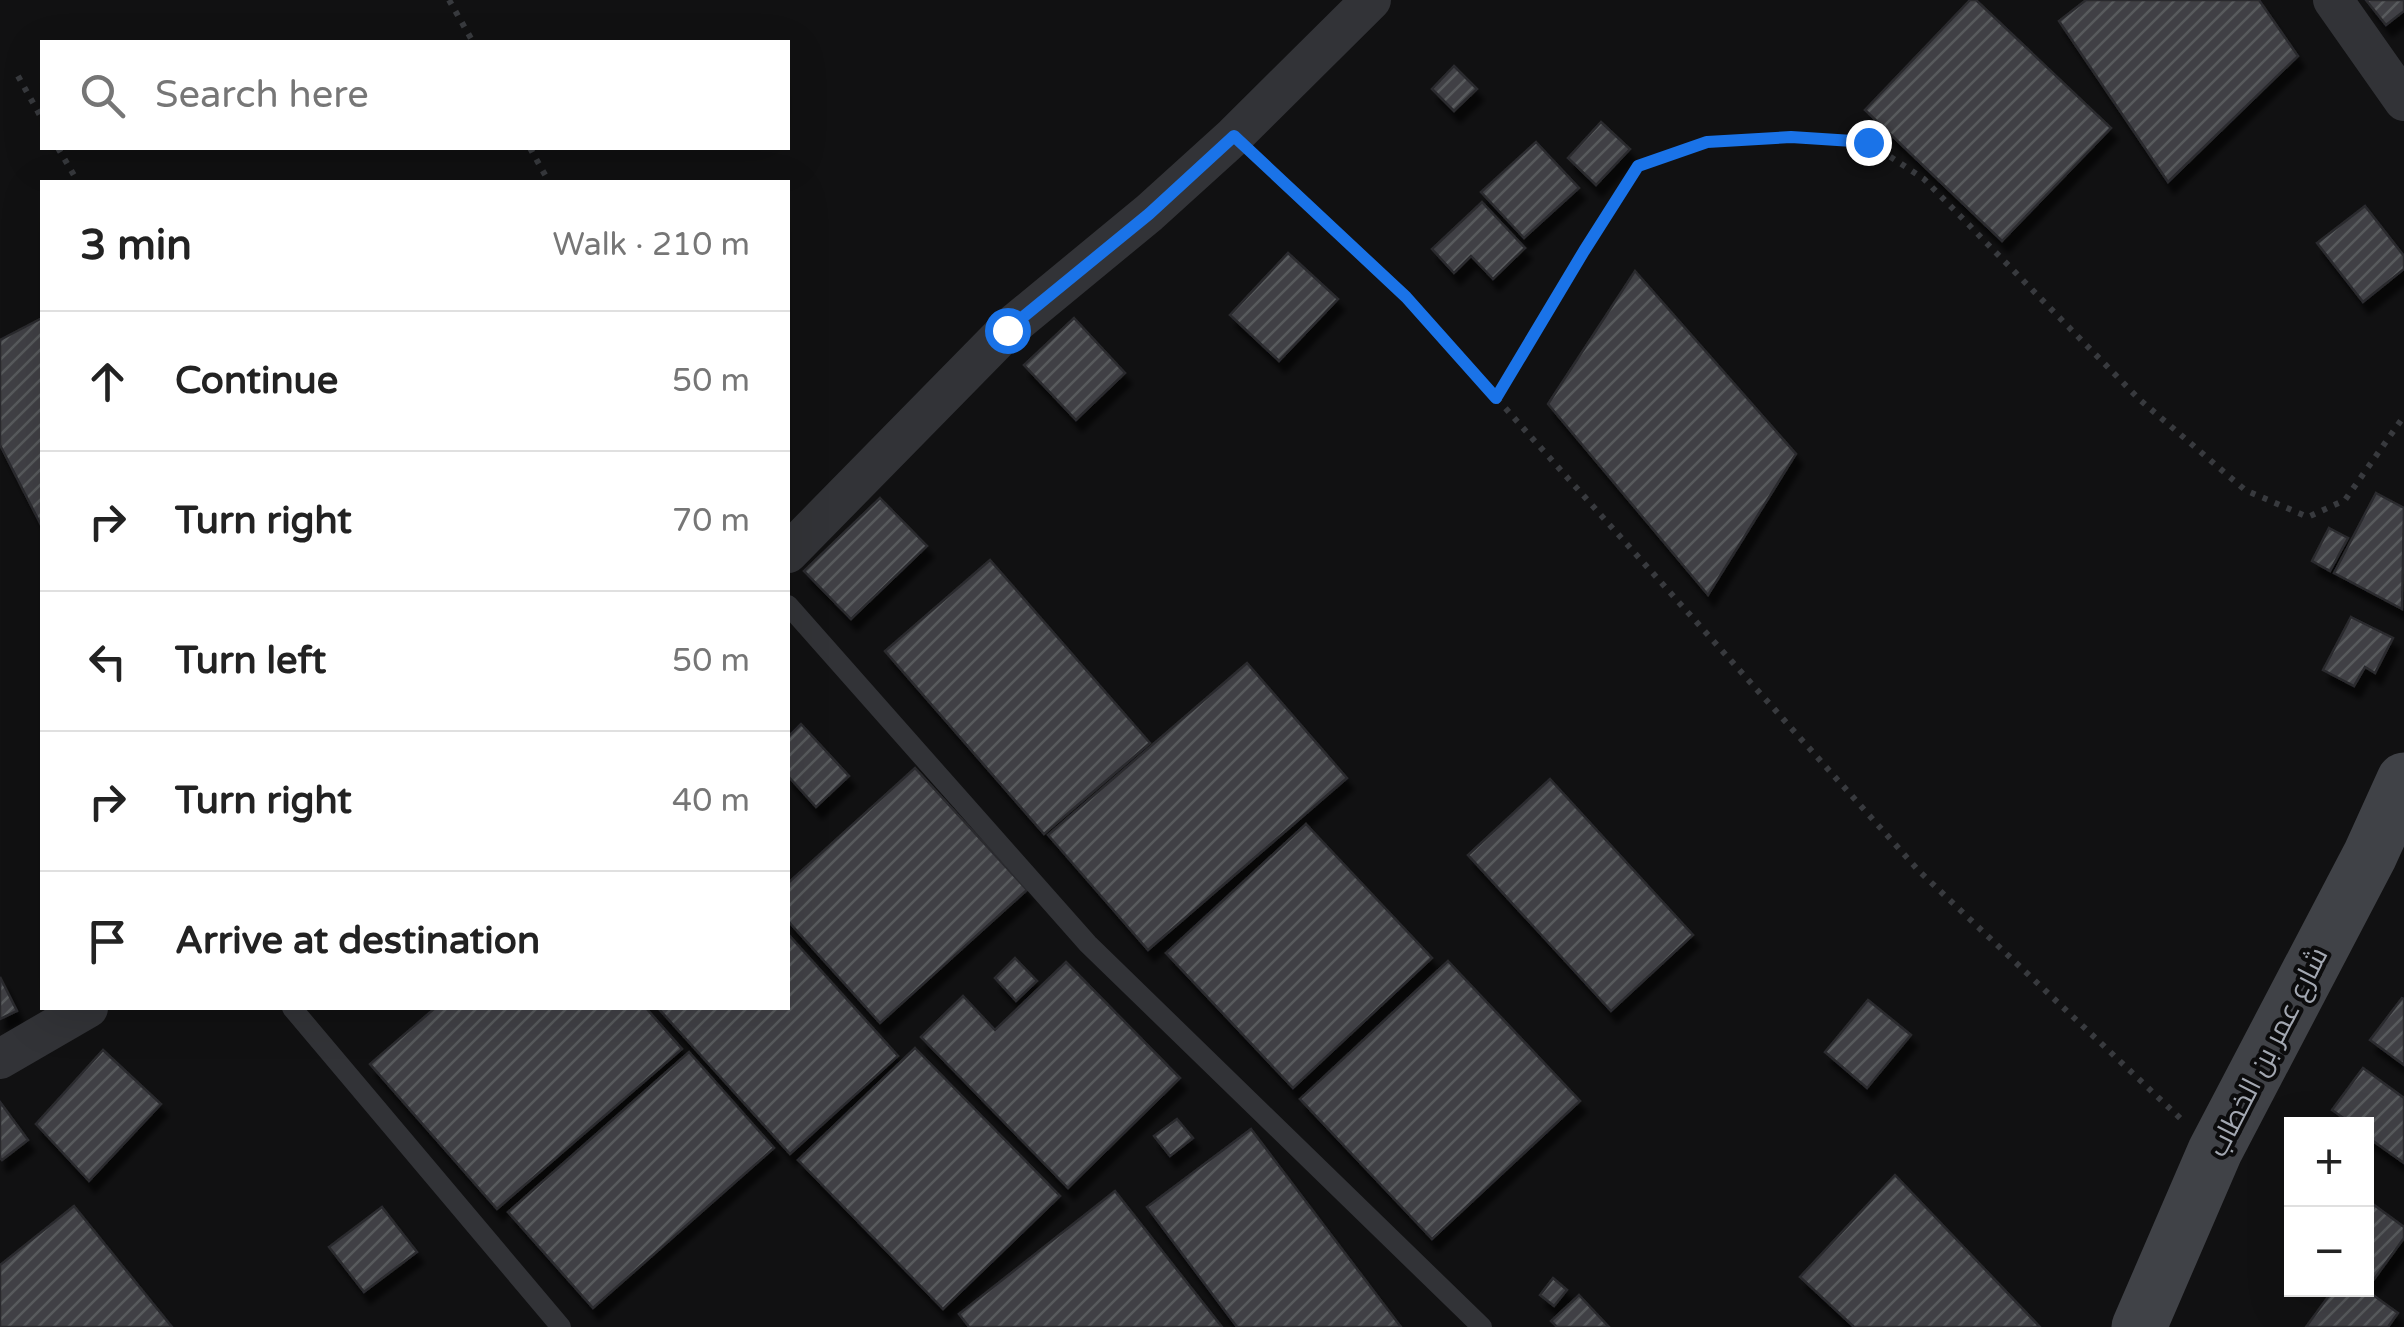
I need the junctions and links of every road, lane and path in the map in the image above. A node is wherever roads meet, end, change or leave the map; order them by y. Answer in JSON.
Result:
{"nodes":[{"id":1,"x":450,"y":0,"type":"edge"},
{"id":2,"x":1371,"y":0,"type":"edge"},
{"id":3,"x":2333,"y":0,"type":"edge"},
{"id":4,"x":471,"y":40,"type":"edge"},
{"id":5,"x":18,"y":76,"type":"dead end"},
{"id":6,"x":2404,"y":101,"type":"edge"},
{"id":7,"x":40,"y":115,"type":"edge"},
{"id":8,"x":1234,"y":136,"type":"junction"},
{"id":9,"x":59,"y":150,"type":"edge"},
{"id":10,"x":531,"y":150,"type":"edge"},
{"id":11,"x":77,"y":180,"type":"edge"},
{"id":12,"x":548,"y":180,"type":"edge"},
{"id":13,"x":1496,"y":398,"type":"junction"},
{"id":14,"x":2404,"y":416,"type":"edge"},
{"id":15,"x":790,"y":551,"type":"edge"},
{"id":16,"x":790,"y":606,"type":"edge"},
{"id":17,"x":2404,"y":780,"type":"edge"},
{"id":18,"x":85,"y":1010,"type":"edge"},
{"id":19,"x":294,"y":1010,"type":"edge"},
{"id":20,"x":0,"y":1060,"type":"edge"},
{"id":21,"x":2215,"y":1151,"type":"junction"},
{"id":22,"x":561,"y":1327,"type":"edge"},
{"id":23,"x":1482,"y":1327,"type":"edge"},
{"id":24,"x":2139,"y":1327,"type":"edge"}],
"edges":[{"from":1,"to":4,"type":"path"},
{"from":2,"to":8,"type":"street"},
{"from":3,"to":6,"type":"street"},
{"from":5,"to":7,"type":"path"},
{"from":8,"to":13,"type":"path"},
{"from":8,"to":15,"type":"street"},
{"from":9,"to":11,"type":"path"},
{"from":10,"to":12,"type":"path"},
{"from":13,"to":14,"type":"path"},
{"from":13,"to":21,"type":"path"},
{"from":16,"to":23,"type":"lane"},
{"from":17,"to":21,"type":"main road","name":"شارع عمر بن الخطاب"},
{"from":18,"to":20,"type":"street"},
{"from":19,"to":22,"type":"lane"},
{"from":21,"to":24,"type":"main road","name":"شارع عمر بن الخطاب"}]}
